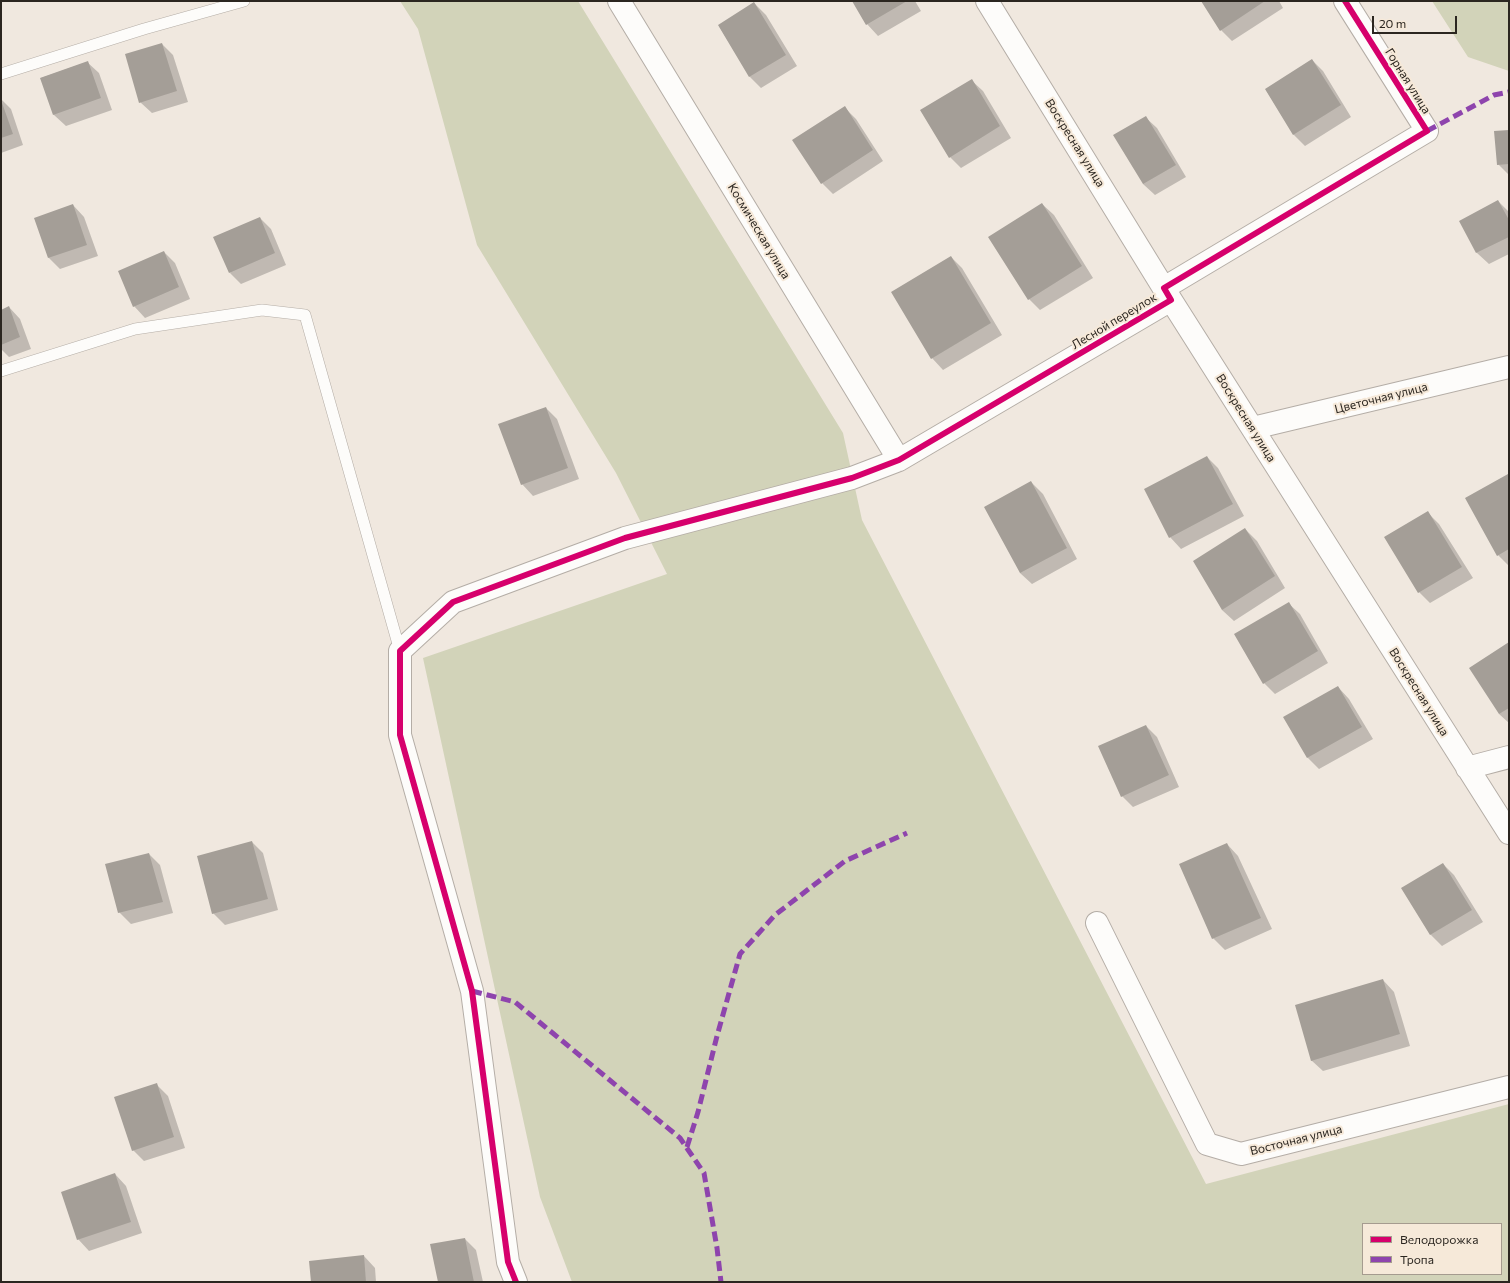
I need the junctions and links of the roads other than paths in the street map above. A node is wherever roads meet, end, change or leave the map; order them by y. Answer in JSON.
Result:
{"nodes":[{"id":1,"x":244,"y":1,"type":"edge"},
{"id":2,"x":619,"y":1,"type":"edge"},
{"id":3,"x":987,"y":1,"type":"edge"},
{"id":4,"x":1345,"y":1,"type":"edge"},
{"id":5,"x":1,"y":74,"type":"edge"},
{"id":6,"x":1427,"y":131,"type":"joint"},
{"id":7,"x":1168,"y":294,"type":"junction"},
{"id":8,"x":1509,"y":367,"type":"edge"},
{"id":9,"x":1,"y":371,"type":"edge"},
{"id":10,"x":1253,"y":428,"type":"junction"},
{"id":11,"x":899,"y":460,"type":"junction"},
{"id":12,"x":400,"y":651,"type":"junction"},
{"id":13,"x":1509,"y":757,"type":"edge"},
{"id":14,"x":1467,"y":768,"type":"junction"},
{"id":15,"x":1509,"y":833,"type":"edge"},
{"id":16,"x":1097,"y":923,"type":"dead end"},
{"id":17,"x":1509,"y":1087,"type":"edge"},
{"id":18,"x":516,"y":1282,"type":"edge"}],
"edges":[{"from":1,"to":5,"type":"lane"},
{"from":2,"to":11,"type":"street","name":"Космическая улица"},
{"from":3,"to":7,"type":"street","name":"Воскресная улица"},
{"from":4,"to":6,"type":"street","name":"Горная улица"},
{"from":6,"to":7,"type":"street","name":"Лесной переулок"},
{"from":7,"to":10,"type":"street","name":"Воскресная улица"},
{"from":7,"to":11,"type":"street","name":"Лесной переулок"},
{"from":8,"to":10,"type":"street","name":"Цветочная улица"},
{"from":9,"to":12,"type":"lane"},
{"from":10,"to":14,"type":"street","name":"Воскресная улица"},
{"from":11,"to":12,"type":"street","name":"Лесной переулок"},
{"from":12,"to":18,"type":"street"},
{"from":13,"to":14,"type":"street"},
{"from":14,"to":15,"type":"street","name":"Воскресная улица"},
{"from":16,"to":17,"type":"street","name":"Восточная улица"}]}
